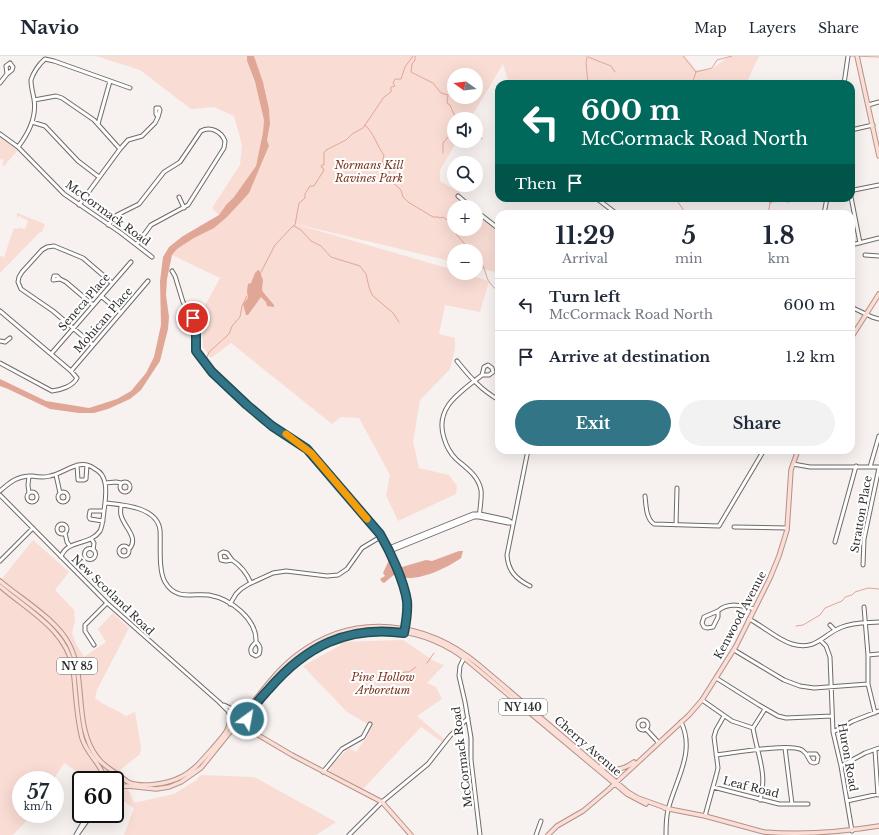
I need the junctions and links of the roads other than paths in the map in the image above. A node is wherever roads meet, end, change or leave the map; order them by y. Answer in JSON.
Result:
{"nodes":[{"id":1,"x":848,"y":56,"type":"edge"},
{"id":2,"x":857,"y":56,"type":"edge"},
{"id":3,"x":8,"y":74,"type":"dead end"},
{"id":4,"x":845,"y":80,"type":"edge"},
{"id":5,"x":110,"y":81,"type":"junction"},
{"id":6,"x":0,"y":84,"type":"edge"},
{"id":7,"x":130,"y":88,"type":"dead end"},
{"id":8,"x":34,"y":100,"type":"junction"},
{"id":9,"x":879,"y":102,"type":"edge"},
{"id":10,"x":868,"y":105,"type":"junction"},
{"id":11,"x":158,"y":117,"type":"dead end"},
{"id":12,"x":32,"y":122,"type":"junction"},
{"id":13,"x":98,"y":124,"type":"junction"},
{"id":14,"x":873,"y":124,"type":"junction"},
{"id":15,"x":855,"y":129,"type":"edge"},
{"id":16,"x":0,"y":134,"type":"edge"},
{"id":17,"x":18,"y":147,"type":"junction"},
{"id":18,"x":120,"y":149,"type":"junction"},
{"id":19,"x":879,"y":156,"type":"edge"},
{"id":20,"x":99,"y":177,"type":"junction"},
{"id":21,"x":879,"y":185,"type":"edge"},
{"id":22,"x":855,"y":190,"type":"edge"},
{"id":23,"x":458,"y":196,"type":"dead end"},
{"id":24,"x":179,"y":197,"type":"dead end"},
{"id":25,"x":463,"y":200,"type":"edge"},
{"id":26,"x":601,"y":202,"type":"edge"},
{"id":27,"x":79,"y":205,"type":"junction"},
{"id":28,"x":184,"y":208,"type":"junction"},
{"id":29,"x":612,"y":210,"type":"edge"},
{"id":30,"x":483,"y":216,"type":"edge"},
{"id":31,"x":855,"y":217,"type":"edge"},
{"id":32,"x":108,"y":225,"type":"junction"},
{"id":33,"x":495,"y":226,"type":"edge"},
{"id":34,"x":879,"y":238,"type":"edge"},
{"id":35,"x":860,"y":243,"type":"junction"},
{"id":36,"x":137,"y":244,"type":"junction"},
{"id":37,"x":855,"y":244,"type":"edge"},
{"id":38,"x":865,"y":255,"type":"dead end"},
{"id":39,"x":879,"y":256,"type":"edge"},
{"id":40,"x":152,"y":258,"type":"dead end"},
{"id":41,"x":131,"y":262,"type":"dead end"},
{"id":42,"x":172,"y":271,"type":"dead end"},
{"id":43,"x":60,"y":278,"type":"dead end"},
{"id":44,"x":148,"y":281,"type":"dead end"},
{"id":45,"x":112,"y":283,"type":"junction"},
{"id":46,"x":879,"y":294,"type":"edge"},
{"id":47,"x":101,"y":296,"type":"junction"},
{"id":48,"x":93,"y":305,"type":"junction"},
{"id":49,"x":855,"y":309,"type":"edge"},
{"id":50,"x":0,"y":311,"type":"edge"},
{"id":51,"x":122,"y":313,"type":"junction"},
{"id":52,"x":866,"y":314,"type":"junction"},
{"id":53,"x":879,"y":319,"type":"edge"},
{"id":54,"x":73,"y":328,"type":"junction"},
{"id":55,"x":855,"y":332,"type":"edge"},
{"id":56,"x":10,"y":338,"type":"dead end"},
{"id":57,"x":0,"y":341,"type":"edge"},
{"id":58,"x":93,"y":345,"type":"junction"},
{"id":59,"x":51,"y":354,"type":"junction"},
{"id":60,"x":457,"y":361,"type":"dead end"},
{"id":61,"x":0,"y":364,"type":"edge"},
{"id":62,"x":71,"y":371,"type":"junction"},
{"id":63,"x":482,"y":375,"type":"dead end"},
{"id":64,"x":474,"y":381,"type":"junction"},
{"id":65,"x":495,"y":398,"type":"edge"},
{"id":66,"x":879,"y":436,"type":"edge"},
{"id":67,"x":527,"y":454,"type":"edge"},
{"id":68,"x":762,"y":454,"type":"edge"},
{"id":69,"x":797,"y":454,"type":"edge"},
{"id":70,"x":793,"y":464,"type":"junction"},
{"id":71,"x":77,"y":465,"type":"junction"},
{"id":72,"x":87,"y":465,"type":"junction"},
{"id":73,"x":856,"y":466,"type":"junction"},
{"id":74,"x":870,"y":467,"type":"junction"},
{"id":75,"x":879,"y":467,"type":"edge"},
{"id":76,"x":56,"y":475,"type":"junction"},
{"id":77,"x":29,"y":476,"type":"junction"},
{"id":78,"x":105,"y":483,"type":"junction"},
{"id":79,"x":121,"y":483,"type":"dead end"},
{"id":80,"x":677,"y":488,"type":"dead end"},
{"id":81,"x":0,"y":491,"type":"edge"},
{"id":82,"x":29,"y":493,"type":"dead end"},
{"id":83,"x":60,"y":493,"type":"dead end"},
{"id":84,"x":0,"y":495,"type":"edge"},
{"id":85,"x":645,"y":496,"type":"dead end"},
{"id":86,"x":105,"y":503,"type":"junction"},
{"id":87,"x":122,"y":505,"type":"junction"},
{"id":88,"x":104,"y":511,"type":"junction"},
{"id":89,"x":479,"y":515,"type":"junction"},
{"id":90,"x":103,"y":521,"type":"junction"},
{"id":91,"x":512,"y":522,"type":"junction"},
{"id":92,"x":676,"y":526,"type":"junction"},
{"id":93,"x":734,"y":527,"type":"dead end"},
{"id":94,"x":33,"y":528,"type":"junction"},
{"id":95,"x":787,"y":528,"type":"junction"},
{"id":96,"x":65,"y":533,"type":"dead end"},
{"id":97,"x":382,"y":536,"type":"junction"},
{"id":98,"x":92,"y":540,"type":"junction"},
{"id":99,"x":835,"y":542,"type":"dead end"},
{"id":100,"x":70,"y":546,"type":"junction"},
{"id":101,"x":129,"y":549,"type":"dead end"},
{"id":102,"x":93,"y":550,"type":"dead end"},
{"id":103,"x":389,"y":550,"type":"junction"},
{"id":104,"x":64,"y":551,"type":"junction"},
{"id":105,"x":56,"y":552,"type":"junction"},
{"id":106,"x":61,"y":557,"type":"junction"},
{"id":107,"x":1,"y":558,"type":"edge"},
{"id":108,"x":232,"y":560,"type":"dead end"},
{"id":109,"x":0,"y":561,"type":"edge"},
{"id":110,"x":863,"y":564,"type":"dead end"},
{"id":111,"x":0,"y":580,"type":"edge"},
{"id":112,"x":251,"y":583,"type":"junction"},
{"id":113,"x":0,"y":586,"type":"edge"},
{"id":114,"x":530,"y":586,"type":"dead end"},
{"id":115,"x":107,"y":603,"type":"junction"},
{"id":116,"x":230,"y":604,"type":"junction"},
{"id":117,"x":864,"y":608,"type":"dead end"},
{"id":118,"x":754,"y":609,"type":"junction"},
{"id":119,"x":718,"y":611,"type":"junction"},
{"id":120,"x":749,"y":619,"type":"junction"},
{"id":121,"x":879,"y":622,"type":"edge"},
{"id":122,"x":865,"y":623,"type":"junction"},
{"id":123,"x":830,"y":625,"type":"dead end"},
{"id":124,"x":835,"y":630,"type":"junction"},
{"id":125,"x":405,"y":631,"type":"junction"},
{"id":126,"x":821,"y":641,"type":"junction"},
{"id":127,"x":256,"y":642,"type":"dead end"},
{"id":128,"x":94,"y":645,"type":"dead end"},
{"id":129,"x":734,"y":650,"type":"junction"},
{"id":130,"x":879,"y":654,"type":"edge"},
{"id":131,"x":868,"y":655,"type":"junction"},
{"id":132,"x":465,"y":657,"type":"junction"},
{"id":133,"x":716,"y":678,"type":"junction"},
{"id":134,"x":868,"y":684,"type":"junction"},
{"id":135,"x":831,"y":686,"type":"junction"},
{"id":136,"x":702,"y":700,"type":"junction"},
{"id":137,"x":219,"y":702,"type":"junction"},
{"id":138,"x":765,"y":709,"type":"junction"},
{"id":139,"x":879,"y":711,"type":"edge"},
{"id":140,"x":240,"y":712,"type":"junction"},
{"id":141,"x":875,"y":712,"type":"junction"},
{"id":142,"x":724,"y":716,"type":"junction"},
{"id":143,"x":832,"y":716,"type":"junction"},
{"id":144,"x":231,"y":718,"type":"junction"},
{"id":145,"x":468,"y":718,"type":"junction"},
{"id":146,"x":247,"y":720,"type":"junction"},
{"id":147,"x":681,"y":722,"type":"junction"},
{"id":148,"x":370,"y":724,"type":"dead end"},
{"id":149,"x":239,"y":728,"type":"junction"},
{"id":150,"x":753,"y":728,"type":"junction"},
{"id":151,"x":646,"y":729,"type":"dead end"},
{"id":152,"x":253,"y":732,"type":"junction"},
{"id":153,"x":833,"y":732,"type":"junction"},
{"id":154,"x":658,"y":742,"type":"junction"},
{"id":155,"x":785,"y":748,"type":"junction"},
{"id":156,"x":879,"y":748,"type":"edge"},
{"id":157,"x":759,"y":750,"type":"junction"},
{"id":158,"x":875,"y":750,"type":"junction"},
{"id":159,"x":648,"y":752,"type":"junction"},
{"id":160,"x":808,"y":754,"type":"dead end"},
{"id":161,"x":716,"y":755,"type":"junction"},
{"id":162,"x":594,"y":765,"type":"junction"},
{"id":163,"x":841,"y":766,"type":"junction"},
{"id":164,"x":102,"y":771,"type":"edge"},
{"id":165,"x":114,"y":771,"type":"edge"},
{"id":166,"x":323,"y":772,"type":"junction"},
{"id":167,"x":124,"y":779,"type":"edge"},
{"id":168,"x":616,"y":783,"type":"junction"},
{"id":169,"x":124,"y":787,"type":"edge"},
{"id":170,"x":713,"y":787,"type":"junction"},
{"id":171,"x":879,"y":795,"type":"edge"},
{"id":172,"x":760,"y":800,"type":"junction"},
{"id":173,"x":848,"y":801,"type":"junction"},
{"id":174,"x":382,"y":802,"type":"junction"},
{"id":175,"x":792,"y":804,"type":"junction"},
{"id":176,"x":808,"y":804,"type":"dead end"},
{"id":177,"x":667,"y":808,"type":"junction"},
{"id":178,"x":705,"y":816,"type":"junction"},
{"id":179,"x":541,"y":821,"type":"dead end"},
{"id":180,"x":84,"y":823,"type":"edge"},
{"id":181,"x":879,"y":826,"type":"edge"},
{"id":182,"x":852,"y":831,"type":"junction"},
{"id":183,"x":77,"y":835,"type":"edge"},
{"id":184,"x":349,"y":835,"type":"edge"},
{"id":185,"x":411,"y":835,"type":"edge"},
{"id":186,"x":480,"y":835,"type":"edge"},
{"id":187,"x":536,"y":835,"type":"edge"},
{"id":188,"x":548,"y":835,"type":"edge"},
{"id":189,"x":666,"y":835,"type":"edge"}],
"edges":[{"from":1,"to":4,"type":"street"},
{"from":2,"to":10,"type":"main road"},
{"from":3,"to":6,"type":"street"},
{"from":5,"to":7,"type":"street"},
{"from":5,"to":8,"type":"street"},
{"from":5,"to":13,"type":"street"},
{"from":8,"to":12,"type":"street"},
{"from":8,"to":13,"type":"street"},
{"from":9,"to":10,"type":"street"},
{"from":10,"to":14,"type":"main road"},
{"from":11,"to":18,"type":"street"},
{"from":12,"to":17,"type":"street"},
{"from":12,"to":20,"type":"street"},
{"from":13,"to":18,"type":"street"},
{"from":14,"to":15,"type":"street"},
{"from":14,"to":19,"type":"main road"},
{"from":16,"to":17,"type":"street","name":"McCormack Road"},
{"from":17,"to":27,"type":"street","name":"McCormack Road"},
{"from":18,"to":20,"type":"street"},
{"from":20,"to":27,"type":"street"},
{"from":21,"to":22,"type":"street"},
{"from":23,"to":25,"type":"street"},
{"from":24,"to":28,"type":"street"},
{"from":26,"to":29,"type":"street"},
{"from":27,"to":32,"type":"street","name":"McCormack Road"},
{"from":28,"to":32,"type":"street"},
{"from":28,"to":36,"type":"street"},
{"from":30,"to":33,"type":"street"},
{"from":31,"to":35,"type":"street"},
{"from":32,"to":36,"type":"street","name":"McCormack Road"},
{"from":34,"to":35,"type":"street"},
{"from":35,"to":37,"type":"street"},
{"from":36,"to":40,"type":"street","name":"McCormack Road"},
{"from":38,"to":39,"type":"street"},
{"from":41,"to":45,"type":"street","name":"Seneca Place"},
{"from":42,"to":97,"type":"street"},
{"from":43,"to":48,"type":"street"},
{"from":44,"to":51,"type":"street","name":"Mohican Place"},
{"from":45,"to":47,"type":"street","name":"Seneca Place"},
{"from":45,"to":54,"type":"street"},
{"from":46,"to":52,"type":"main road"},
{"from":47,"to":48,"type":"street","name":"Seneca Place"},
{"from":47,"to":51,"type":"street"},
{"from":48,"to":54,"type":"street","name":"Seneca Place"},
{"from":49,"to":52,"type":"street"},
{"from":50,"to":59,"type":"street"},
{"from":51,"to":58,"type":"street","name":"Mohican Place"},
{"from":52,"to":53,"type":"street"},
{"from":52,"to":55,"type":"main road"},
{"from":54,"to":58,"type":"street"},
{"from":54,"to":59,"type":"street","name":"Seneca Place"},
{"from":56,"to":57,"type":"street"},
{"from":58,"to":62,"type":"street","name":"Mohican Place"},
{"from":59,"to":62,"type":"street"},
{"from":60,"to":64,"type":"street"},
{"from":61,"to":62,"type":"street"},
{"from":63,"to":64,"type":"street"},
{"from":64,"to":65,"type":"street"},
{"from":64,"to":89,"type":"street"},
{"from":66,"to":74,"type":"street"},
{"from":67,"to":91,"type":"street"},
{"from":68,"to":92,"type":"street"},
{"from":69,"to":70,"type":"main road","name":"Kenwood Avenue","number":"NY 140"},
{"from":70,"to":73,"type":"street"},
{"from":70,"to":95,"type":"main road","name":"Kenwood Avenue","number":"NY 140"},
{"from":71,"to":72,"type":"street"},
{"from":71,"to":72,"type":"street"},
{"from":71,"to":76,"type":"street"},
{"from":72,"to":78,"type":"street"},
{"from":73,"to":74,"type":"street"},
{"from":73,"to":99,"type":"street"},
{"from":74,"to":75,"type":"street"},
{"from":75,"to":110,"type":"street","name":"Stratton Place"},
{"from":76,"to":77,"type":"street"},
{"from":76,"to":83,"type":"street"},
{"from":77,"to":81,"type":"street"},
{"from":77,"to":82,"type":"street"},
{"from":78,"to":79,"type":"street"},
{"from":78,"to":86,"type":"street"},
{"from":80,"to":92,"type":"street"},
{"from":84,"to":94,"type":"street","name":"New Scotland Road"},
{"from":85,"to":92,"type":"street"},
{"from":86,"to":87,"type":"street"},
{"from":86,"to":88,"type":"street"},
{"from":87,"to":101,"type":"street"},
{"from":87,"to":116,"type":"street"},
{"from":88,"to":90,"type":"street"},
{"from":88,"to":90,"type":"street"},
{"from":89,"to":91,"type":"street"},
{"from":89,"to":103,"type":"street"},
{"from":90,"to":98,"type":"street"},
{"from":91,"to":114,"type":"street"},
{"from":93,"to":95,"type":"street"},
{"from":94,"to":105,"type":"street","name":"New Scotland Road"},
{"from":94,"to":107,"type":"street"},
{"from":95,"to":118,"type":"main road","name":"Kenwood Avenue","number":"NY 140"},
{"from":96,"to":100,"type":"street"},
{"from":97,"to":103,"type":"street"},
{"from":97,"to":112,"type":"street"},
{"from":98,"to":100,"type":"street"},
{"from":98,"to":102,"type":"street"},
{"from":100,"to":104,"type":"street"},
{"from":103,"to":125,"type":"street"},
{"from":104,"to":105,"type":"street"},
{"from":104,"to":106,"type":"street"},
{"from":105,"to":106,"type":"street","name":"New Scotland Road"},
{"from":106,"to":115,"type":"street","name":"New Scotland Road"},
{"from":107,"to":109,"type":"street"},
{"from":108,"to":112,"type":"street"},
{"from":111,"to":165,"type":"main road","number":"NY 85"},
{"from":112,"to":116,"type":"street"},
{"from":113,"to":164,"type":"main road","number":"NY 85"},
{"from":115,"to":128,"type":"street"},
{"from":115,"to":137,"type":"street","name":"New Scotland Road"},
{"from":116,"to":127,"type":"street"},
{"from":117,"to":122,"type":"street"},
{"from":118,"to":119,"type":"street"},
{"from":118,"to":120,"type":"main road","name":"Kenwood Avenue","number":"NY 140"},
{"from":119,"to":119,"type":"street"},
{"from":120,"to":126,"type":"street"},
{"from":120,"to":129,"type":"main road","name":"Kenwood Avenue","number":"NY 140"},
{"from":121,"to":122,"type":"street"},
{"from":122,"to":124,"type":"street"},
{"from":122,"to":131,"type":"street"},
{"from":123,"to":124,"type":"street"},
{"from":124,"to":126,"type":"street"},
{"from":125,"to":132,"type":"main road","name":"Cherry Avenue","number":"NY 140"},
{"from":125,"to":140,"type":"main road","name":"Cherry Avenue","number":"NY 140"},
{"from":125,"to":146,"type":"main road","name":"Cherry Avenue","number":"NY 140"},
{"from":126,"to":135,"type":"street","name":"Huron Road"},
{"from":129,"to":133,"type":"main road","name":"Kenwood Avenue","number":"NY 140"},
{"from":129,"to":135,"type":"street"},
{"from":130,"to":131,"type":"street"},
{"from":131,"to":134,"type":"street"},
{"from":132,"to":145,"type":"street","name":"McCormack Road"},
{"from":132,"to":162,"type":"main road","name":"Cherry Avenue","number":"NY 140"},
{"from":133,"to":136,"type":"main road","name":"Kenwood Avenue","number":"NY 140"},
{"from":133,"to":138,"type":"street"},
{"from":134,"to":135,"type":"street"},
{"from":134,"to":141,"type":"street"},
{"from":135,"to":143,"type":"street","name":"Huron Road"},
{"from":136,"to":142,"type":"street"},
{"from":136,"to":147,"type":"main road","name":"Kenwood Avenue","number":"NY 140"},
{"from":137,"to":140,"type":"street","name":"New Scotland Road"},
{"from":137,"to":144,"type":"street","name":"New Scotland Road"},
{"from":138,"to":143,"type":"street"},
{"from":138,"to":150,"type":"street"},
{"from":139,"to":141,"type":"street"},
{"from":140,"to":144,"type":"main road","number":"NY 85"},
{"from":140,"to":146,"type":"main road"},
{"from":141,"to":153,"type":"street"},
{"from":142,"to":150,"type":"street"},
{"from":142,"to":161,"type":"street"},
{"from":143,"to":153,"type":"street","name":"Huron Road"},
{"from":144,"to":149,"type":"main road"},
{"from":144,"to":167,"type":"main road","number":"NY 85"},
{"from":145,"to":174,"type":"street"},
{"from":145,"to":186,"type":"street","name":"McCormack Road"},
{"from":146,"to":149,"type":"main road"},
{"from":146,"to":152,"type":"main road"},
{"from":147,"to":154,"type":"main road","name":"Kenwood Avenue","number":"NY 140"},
{"from":147,"to":177,"type":"street"},
{"from":148,"to":166,"type":"street"},
{"from":149,"to":152,"type":"main road"},
{"from":149,"to":169,"type":"main road"},
{"from":150,"to":157,"type":"street"},
{"from":151,"to":154,"type":"street"},
{"from":152,"to":166,"type":"main road"},
{"from":153,"to":163,"type":"street","name":"Huron Road"},
{"from":154,"to":159,"type":"main road","name":"Kenwood Avenue","number":"NY 140"},
{"from":155,"to":157,"type":"street"},
{"from":155,"to":160,"type":"street"},
{"from":155,"to":175,"type":"street"},
{"from":156,"to":158,"type":"street"},
{"from":157,"to":161,"type":"street"},
{"from":157,"to":172,"type":"street"},
{"from":158,"to":163,"type":"street"},
{"from":158,"to":171,"type":"street"},
{"from":159,"to":162,"type":"main road","number":"NY 140"},
{"from":159,"to":168,"type":"main road","name":"Kenwood Avenue","number":"NY 140"},
{"from":161,"to":170,"type":"street"},
{"from":162,"to":168,"type":"main road","name":"Cherry Avenue"},
{"from":163,"to":173,"type":"street","name":"Huron Road"},
{"from":166,"to":174,"type":"main road"},
{"from":168,"to":177,"type":"main road","name":"Cherry Avenue"},
{"from":168,"to":188,"type":"main road","name":"Kenwood Avenue"},
{"from":170,"to":172,"type":"street","name":"Leaf Road"},
{"from":170,"to":178,"type":"street"},
{"from":171,"to":173,"type":"street"},
{"from":172,"to":175,"type":"street","name":"Leaf Road"},
{"from":173,"to":182,"type":"street","name":"Huron Road"},
{"from":174,"to":184,"type":"street"},
{"from":174,"to":185,"type":"main road"},
{"from":175,"to":176,"type":"street","name":"Leaf Road"},
{"from":177,"to":178,"type":"main road","name":"Cherry Avenue"},
{"from":177,"to":189,"type":"street"},
{"from":178,"to":182,"type":"main road","name":"Cherry Avenue"},
{"from":179,"to":187,"type":"street"},
{"from":180,"to":183,"type":"street"},
{"from":181,"to":182,"type":"main road","name":"Cherry Avenue"}]}
